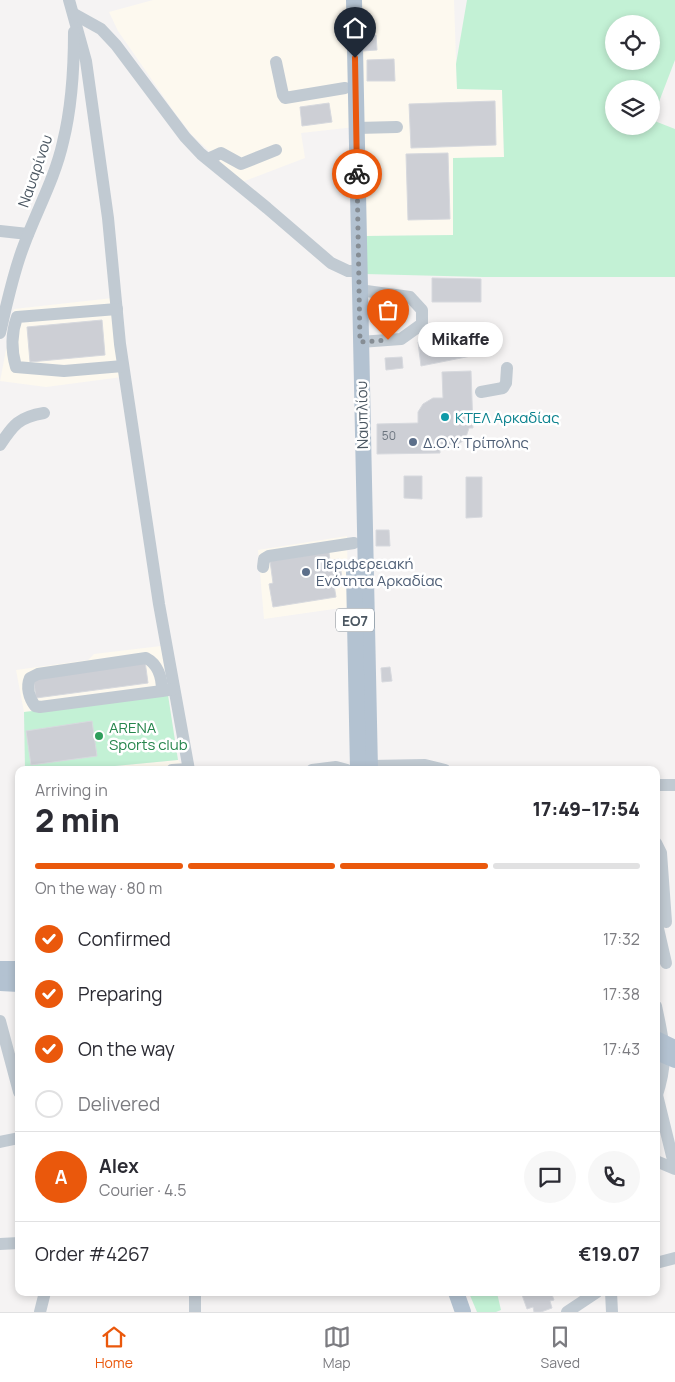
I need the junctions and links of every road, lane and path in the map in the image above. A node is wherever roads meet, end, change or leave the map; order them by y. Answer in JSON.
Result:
{"nodes":[{"id":1,"x":69,"y":0,"type":"edge"},
{"id":2,"x":343,"y":0,"type":"edge"},
{"id":3,"x":354,"y":0,"type":"edge"},
{"id":4,"x":74,"y":14,"type":"junction"},
{"id":5,"x":276,"y":62,"type":"dead end"},
{"id":6,"x":345,"y":88,"type":"junction"},
{"id":7,"x":397,"y":127,"type":"dead end"},
{"id":8,"x":357,"y":128,"type":"junction"},
{"id":9,"x":276,"y":150,"type":"dead end"},
{"id":10,"x":208,"y":160,"type":"junction"},
{"id":11,"x":0,"y":231,"type":"edge"},
{"id":12,"x":28,"y":234,"type":"junction"},
{"id":13,"x":353,"y":271,"type":"junction"},
{"id":14,"x":359,"y":290,"type":"junction"},
{"id":15,"x":117,"y":309,"type":"junction"},
{"id":16,"x":0,"y":333,"type":"edge"},
{"id":17,"x":360,"y":342,"type":"junction"},
{"id":18,"x":123,"y":366,"type":"junction"},
{"id":19,"x":507,"y":368,"type":"dead end"},
{"id":20,"x":481,"y":392,"type":"dead end"},
{"id":21,"x":44,"y":413,"type":"dead end"},
{"id":22,"x":0,"y":444,"type":"edge"},
{"id":23,"x":354,"y":543,"type":"junction"},
{"id":24,"x":262,"y":566,"type":"dead end"},
{"id":25,"x":168,"y":690,"type":"junction"},
{"id":26,"x":187,"y":766,"type":"edge"},
{"id":27,"x":366,"y":766,"type":"edge"},
{"id":28,"x":366,"y":766,"type":"edge"},
{"id":29,"x":410,"y":766,"type":"edge"},
{"id":30,"x":429,"y":766,"type":"edge"},
{"id":31,"x":675,"y":785,"type":"edge"},
{"id":32,"x":660,"y":786,"type":"edge"},
{"id":33,"x":660,"y":851,"type":"edge"},
{"id":34,"x":664,"y":923,"type":"edge"},
{"id":35,"x":666,"y":963,"type":"dead end"},
{"id":36,"x":0,"y":969,"type":"edge"},
{"id":37,"x":15,"y":969,"type":"edge"},
{"id":38,"x":0,"y":983,"type":"edge"},
{"id":39,"x":15,"y":984,"type":"edge"},
{"id":40,"x":0,"y":1021,"type":"edge"},
{"id":41,"x":660,"y":1021,"type":"edge"},
{"id":42,"x":667,"y":1048,"type":"edge"},
{"id":43,"x":15,"y":1077,"type":"edge"},
{"id":44,"x":660,"y":1084,"type":"edge"},
{"id":45,"x":660,"y":1108,"type":"edge"},
{"id":46,"x":15,"y":1139,"type":"edge"},
{"id":47,"x":0,"y":1142,"type":"edge"},
{"id":48,"x":660,"y":1162,"type":"edge"},
{"id":49,"x":675,"y":1168,"type":"edge"},
{"id":50,"x":15,"y":1243,"type":"edge"},
{"id":51,"x":0,"y":1244,"type":"edge"},
{"id":52,"x":675,"y":1258,"type":"edge"},
{"id":53,"x":660,"y":1262,"type":"edge"},
{"id":54,"x":44,"y":1296,"type":"edge"},
{"id":55,"x":195,"y":1296,"type":"edge"},
{"id":56,"x":457,"y":1296,"type":"edge"},
{"id":57,"x":591,"y":1296,"type":"edge"},
{"id":58,"x":611,"y":1296,"type":"edge"},
{"id":59,"x":40,"y":1312,"type":"edge"},
{"id":60,"x":195,"y":1312,"type":"edge"},
{"id":61,"x":463,"y":1312,"type":"edge"},
{"id":62,"x":567,"y":1312,"type":"edge"},
{"id":63,"x":612,"y":1312,"type":"edge"}],
"edges":[{"from":1,"to":4,"type":"street"},
{"from":2,"to":6,"type":"main road","name":"Ναυπλίου","number":"ΕΟ7"},
{"from":3,"to":8,"type":"main road","name":"Ναυπλίου","number":"ΕΟ7"},
{"from":4,"to":10,"type":"street"},
{"from":4,"to":12,"type":"street","name":"Ναυαρίνου"},
{"from":4,"to":15,"type":"street"},
{"from":5,"to":6,"type":"street"},
{"from":6,"to":13,"type":"main road","name":"Ναυπλίου","number":"ΕΟ7"},
{"from":7,"to":8,"type":"street"},
{"from":8,"to":13,"type":"main road","name":"Ναυπλίου","number":"ΕΟ7"},
{"from":9,"to":10,"type":"street"},
{"from":10,"to":13,"type":"street"},
{"from":11,"to":12,"type":"street"},
{"from":12,"to":16,"type":"street","name":"Ναυαρίνου"},
{"from":13,"to":14,"type":"main road","name":"Ναυπλίου","number":"ΕΟ7"},
{"from":13,"to":23,"type":"main road","name":"Ναυπλίου","number":"ΕΟ7"},
{"from":14,"to":17,"type":"main road","name":"Ναυπλίου","number":"ΕΟ7"},
{"from":14,"to":17,"type":"street"},
{"from":15,"to":18,"type":"street"},
{"from":15,"to":18,"type":"street"},
{"from":17,"to":28,"type":"main road","name":"Ναυπλίου","number":"ΕΟ7"},
{"from":18,"to":25,"type":"street"},
{"from":19,"to":20,"type":"street"},
{"from":21,"to":22,"type":"street"},
{"from":23,"to":24,"type":"street"},
{"from":23,"to":27,"type":"main road","name":"Ναυπλίου","number":"ΕΟ7"},
{"from":25,"to":25,"type":"street"},
{"from":25,"to":26,"type":"street"},
{"from":29,"to":30,"type":"street"},
{"from":31,"to":32,"type":"street"},
{"from":33,"to":34,"type":"street"},
{"from":34,"to":35,"type":"street"},
{"from":36,"to":37,"type":"main road"},
{"from":38,"to":39,"type":"main road"},
{"from":40,"to":43,"type":"street"},
{"from":41,"to":42,"type":"street"},
{"from":42,"to":44,"type":"street"},
{"from":45,"to":49,"type":"street"},
{"from":46,"to":47,"type":"street"},
{"from":48,"to":49,"type":"street"},
{"from":50,"to":51,"type":"street"},
{"from":52,"to":53,"type":"street"},
{"from":54,"to":59,"type":"street"},
{"from":55,"to":60,"type":"street"},
{"from":56,"to":61,"type":"main road"},
{"from":57,"to":62,"type":"street"},
{"from":58,"to":63,"type":"street"}]}
